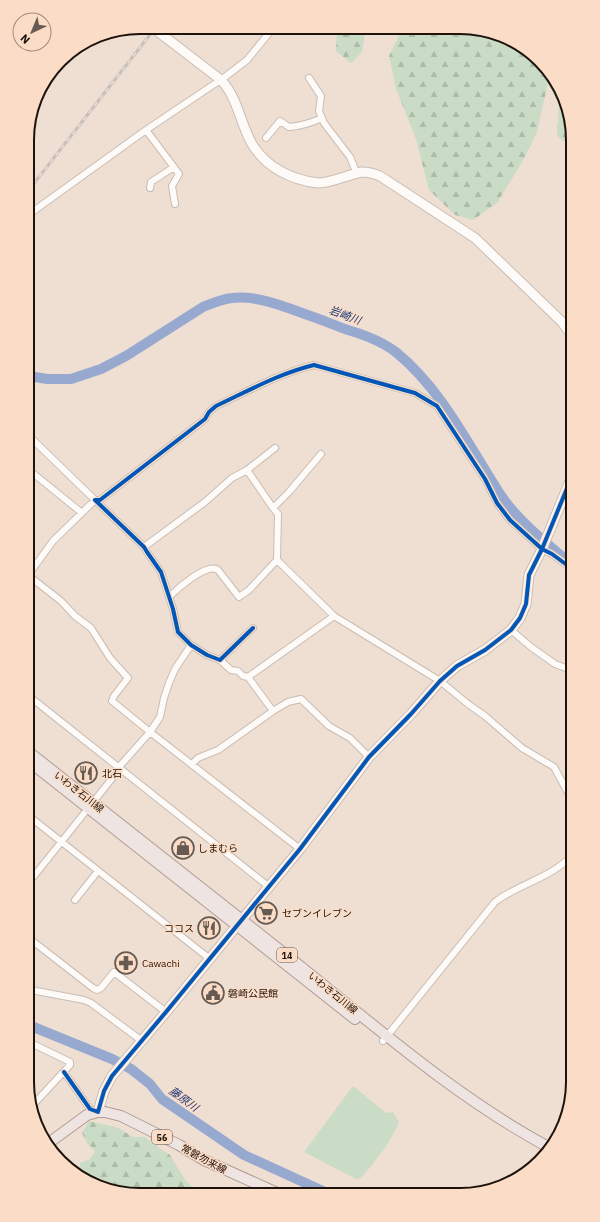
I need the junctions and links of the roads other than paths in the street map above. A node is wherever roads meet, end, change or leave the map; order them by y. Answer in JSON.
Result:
{"nodes":[{"id":1,"x":161,"y":34,"type":"edge"},
{"id":2,"x":268,"y":34,"type":"edge"},
{"id":3,"x":309,"y":78,"type":"dead end"},
{"id":4,"x":222,"y":80,"type":"junction"},
{"id":5,"x":322,"y":118,"type":"junction"},
{"id":6,"x":146,"y":130,"type":"junction"},
{"id":7,"x":266,"y":138,"type":"dead end"},
{"id":8,"x":174,"y":167,"type":"junction"},
{"id":9,"x":357,"y":174,"type":"junction"},
{"id":10,"x":150,"y":188,"type":"dead end"},
{"id":11,"x":175,"y":204,"type":"dead end"},
{"id":12,"x":34,"y":211,"type":"edge"},
{"id":13,"x":566,"y":328,"type":"edge"},
{"id":14,"x":34,"y":441,"type":"edge"},
{"id":15,"x":275,"y":448,"type":"dead end"},
{"id":16,"x":321,"y":454,"type":"dead end"},
{"id":17,"x":247,"y":470,"type":"junction"},
{"id":18,"x":34,"y":474,"type":"edge"},
{"id":19,"x":566,"y":491,"type":"edge"},
{"id":20,"x":95,"y":500,"type":"junction"},
{"id":21,"x":273,"y":508,"type":"junction"},
{"id":22,"x":82,"y":513,"type":"junction"},
{"id":23,"x":144,"y":547,"type":"junction"},
{"id":24,"x":543,"y":547,"type":"junction"},
{"id":25,"x":277,"y":560,"type":"junction"},
{"id":26,"x":566,"y":564,"type":"edge"},
{"id":27,"x":34,"y":568,"type":"edge"},
{"id":28,"x":34,"y":579,"type":"edge"},
{"id":29,"x":169,"y":597,"type":"junction"},
{"id":30,"x":334,"y":616,"type":"junction"},
{"id":31,"x":253,"y":628,"type":"dead end"},
{"id":32,"x":511,"y":630,"type":"junction"},
{"id":33,"x":191,"y":645,"type":"junction"},
{"id":34,"x":220,"y":660,"type":"junction"},
{"id":35,"x":566,"y":668,"type":"edge"},
{"id":36,"x":248,"y":677,"type":"junction"},
{"id":37,"x":440,"y":681,"type":"junction"},
{"id":38,"x":34,"y":700,"type":"edge"},
{"id":39,"x":273,"y":711,"type":"junction"},
{"id":40,"x":151,"y":729,"type":"junction"},
{"id":41,"x":34,"y":756,"type":"edge"},
{"id":42,"x":369,"y":757,"type":"junction"},
{"id":43,"x":192,"y":764,"type":"junction"},
{"id":44,"x":34,"y":765,"type":"edge"},
{"id":45,"x":119,"y":767,"type":"junction"},
{"id":46,"x":566,"y":789,"type":"edge"},
{"id":47,"x":91,"y":805,"type":"junction"},
{"id":48,"x":34,"y":820,"type":"edge"},
{"id":49,"x":62,"y":842,"type":"junction"},
{"id":50,"x":300,"y":849,"type":"junction"},
{"id":51,"x":566,"y":861,"type":"edge"},
{"id":52,"x":98,"y":871,"type":"junction"},
{"id":53,"x":34,"y":876,"type":"edge"},
{"id":54,"x":268,"y":886,"type":"junction"},
{"id":55,"x":74,"y":900,"type":"dead end"},
{"id":56,"x":239,"y":922,"type":"junction"},
{"id":57,"x":34,"y":942,"type":"edge"},
{"id":58,"x":210,"y":959,"type":"junction"},
{"id":59,"x":34,"y":991,"type":"edge"},
{"id":60,"x":166,"y":1012,"type":"junction"},
{"id":61,"x":385,"y":1039,"type":"junction"},
{"id":62,"x":142,"y":1041,"type":"junction"},
{"id":63,"x":34,"y":1045,"type":"edge"},
{"id":64,"x":64,"y":1072,"type":"junction"},
{"id":65,"x":36,"y":1101,"type":"edge"},
{"id":66,"x":98,"y":1112,"type":"junction"},
{"id":67,"x":52,"y":1140,"type":"edge"},
{"id":68,"x":545,"y":1145,"type":"edge"},
{"id":69,"x":540,"y":1151,"type":"edge"},
{"id":70,"x":266,"y":1188,"type":"edge"}],
"edges":[{"from":1,"to":4,"type":"street"},
{"from":2,"to":4,"type":"street"},
{"from":3,"to":5,"type":"street"},
{"from":4,"to":6,"type":"street"},
{"from":4,"to":9,"type":"street"},
{"from":5,"to":7,"type":"street"},
{"from":5,"to":9,"type":"street"},
{"from":6,"to":8,"type":"street"},
{"from":6,"to":12,"type":"street"},
{"from":8,"to":10,"type":"street"},
{"from":8,"to":11,"type":"street"},
{"from":9,"to":13,"type":"street"},
{"from":14,"to":20,"type":"street"},
{"from":15,"to":17,"type":"street"},
{"from":16,"to":21,"type":"street"},
{"from":17,"to":21,"type":"street"},
{"from":17,"to":23,"type":"street"},
{"from":18,"to":22,"type":"street"},
{"from":19,"to":24,"type":"street"},
{"from":20,"to":22,"type":"street"},
{"from":20,"to":23,"type":"street"},
{"from":20,"to":24,"type":"street"},
{"from":21,"to":25,"type":"street"},
{"from":22,"to":27,"type":"street"},
{"from":23,"to":29,"type":"street"},
{"from":24,"to":26,"type":"street"},
{"from":24,"to":32,"type":"street"},
{"from":25,"to":29,"type":"street"},
{"from":25,"to":30,"type":"street"},
{"from":28,"to":40,"type":"street"},
{"from":29,"to":33,"type":"street"},
{"from":30,"to":36,"type":"street"},
{"from":30,"to":37,"type":"street"},
{"from":31,"to":34,"type":"street"},
{"from":32,"to":35,"type":"street"},
{"from":32,"to":37,"type":"street"},
{"from":33,"to":34,"type":"street"},
{"from":33,"to":40,"type":"street"},
{"from":34,"to":36,"type":"street"},
{"from":36,"to":39,"type":"street"},
{"from":37,"to":42,"type":"street"},
{"from":37,"to":46,"type":"street"},
{"from":38,"to":45,"type":"street"},
{"from":39,"to":42,"type":"street"},
{"from":39,"to":43,"type":"street"},
{"from":40,"to":43,"type":"street"},
{"from":40,"to":45,"type":"street"},
{"from":41,"to":47,"type":"main road","name":"いわき石川線","number":"14"},
{"from":42,"to":50,"type":"street"},
{"from":43,"to":50,"type":"street"},
{"from":44,"to":47,"type":"main road","name":"いわき石川線","number":"14"},
{"from":45,"to":47,"type":"street"},
{"from":45,"to":54,"type":"street"},
{"from":47,"to":49,"type":"street"},
{"from":47,"to":56,"type":"main road","name":"いわき石川線","number":"14"},
{"from":48,"to":49,"type":"street"},
{"from":49,"to":52,"type":"street"},
{"from":49,"to":53,"type":"street"},
{"from":50,"to":54,"type":"street"},
{"from":51,"to":61,"type":"street"},
{"from":52,"to":55,"type":"street"},
{"from":52,"to":58,"type":"street"},
{"from":54,"to":56,"type":"street"},
{"from":56,"to":58,"type":"street"},
{"from":56,"to":61,"type":"main road","name":"いわき石川線","number":"14"},
{"from":57,"to":60,"type":"street"},
{"from":58,"to":60,"type":"street"},
{"from":59,"to":62,"type":"street"},
{"from":60,"to":62,"type":"street"},
{"from":61,"to":68,"type":"main road","name":"いわき石川線","number":"14"},
{"from":61,"to":69,"type":"main road","name":"いわき石川線","number":"14"},
{"from":62,"to":66,"type":"street"},
{"from":63,"to":64,"type":"street"},
{"from":64,"to":65,"type":"street"},
{"from":64,"to":66,"type":"street"},
{"from":66,"to":67,"type":"main road"},
{"from":66,"to":70,"type":"main road","name":"常磐勿来線","number":"56"}]}
